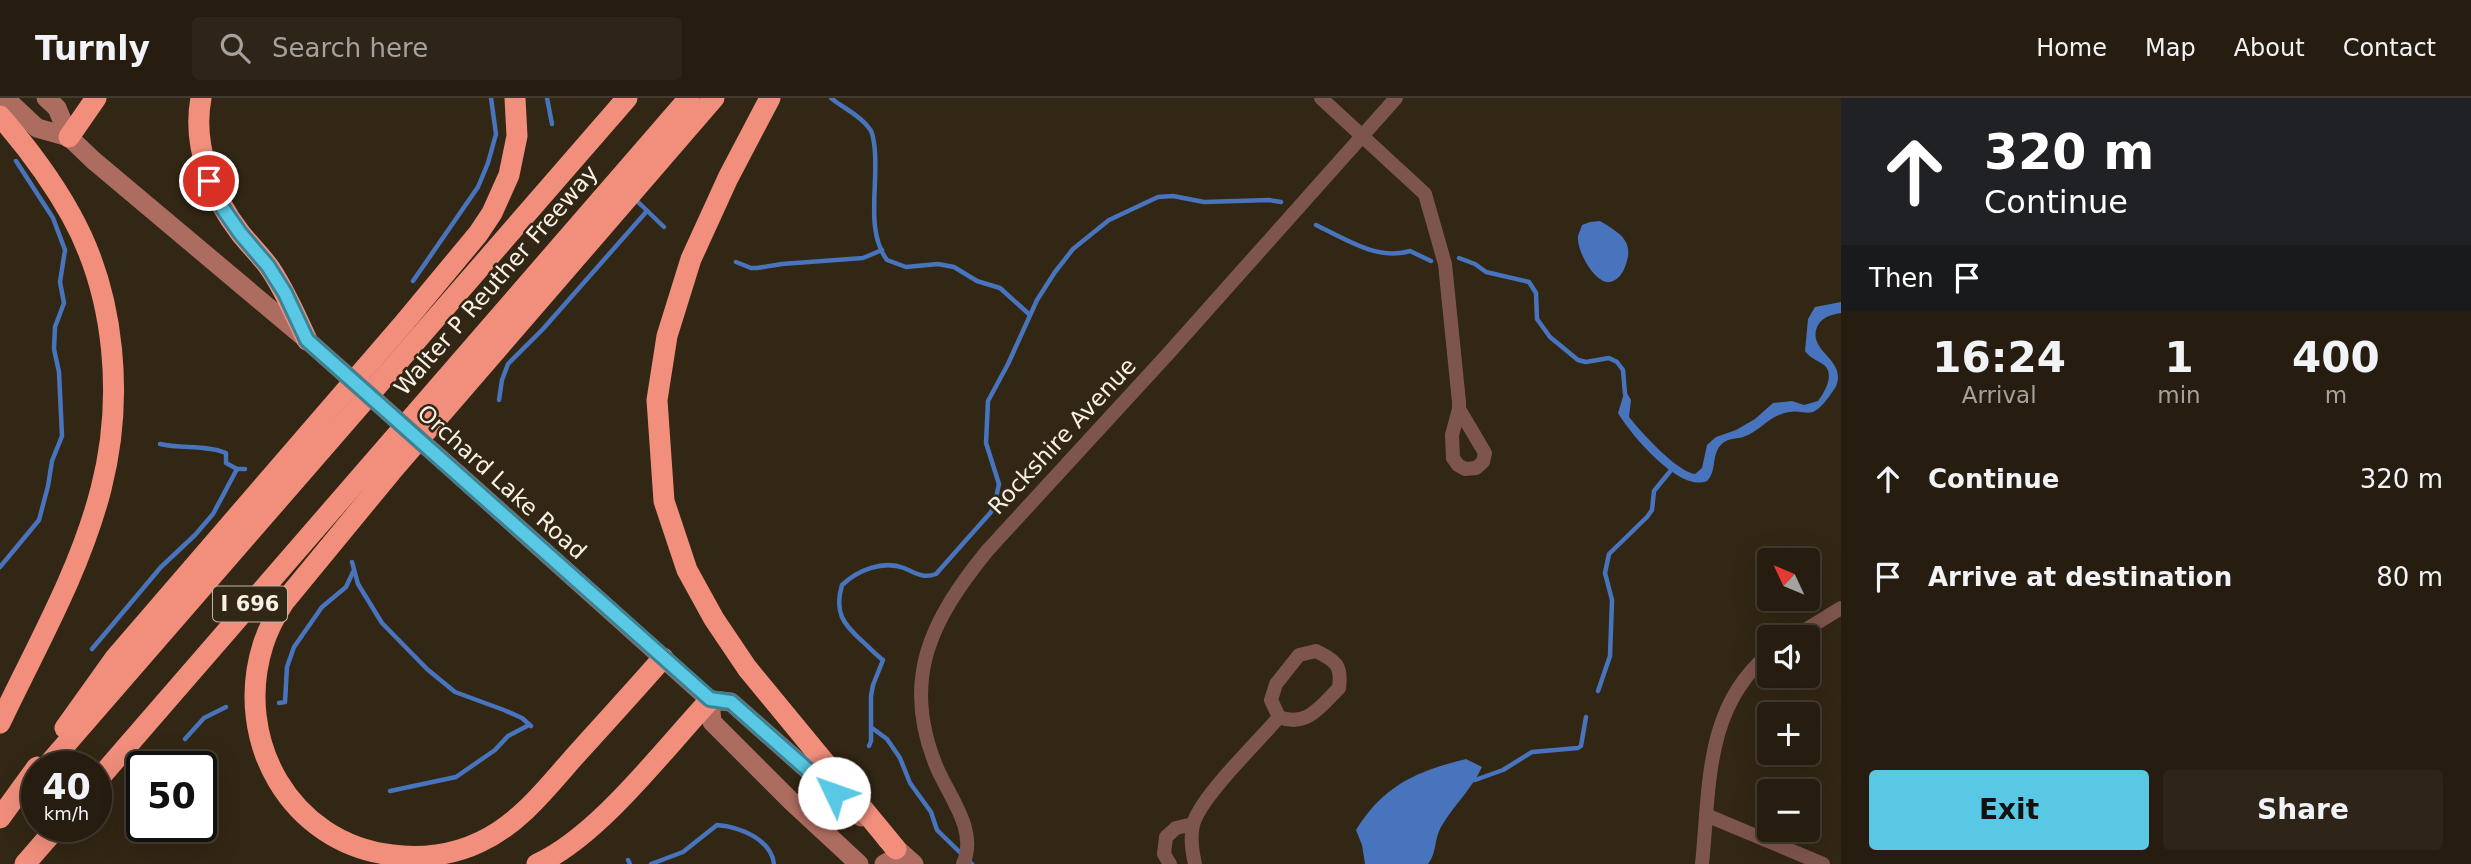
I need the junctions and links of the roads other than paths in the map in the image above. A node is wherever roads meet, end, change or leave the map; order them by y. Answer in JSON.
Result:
{"nodes":[{"id":1,"x":5,"y":98,"type":"edge"},
{"id":2,"x":46,"y":98,"type":"edge"},
{"id":3,"x":96,"y":98,"type":"edge"},
{"id":4,"x":201,"y":98,"type":"edge"},
{"id":5,"x":514,"y":98,"type":"edge"},
{"id":6,"x":627,"y":98,"type":"edge"},
{"id":7,"x":689,"y":98,"type":"edge"},
{"id":8,"x":714,"y":98,"type":"edge"},
{"id":9,"x":770,"y":98,"type":"edge"},
{"id":10,"x":1321,"y":98,"type":"edge"},
{"id":11,"x":1396,"y":98,"type":"edge"},
{"id":12,"x":0,"y":116,"type":"edge"},
{"id":13,"x":1363,"y":135,"type":"junction"},
{"id":14,"x":69,"y":137,"type":"junction"},
{"id":15,"x":307,"y":340,"type":"junction"},
{"id":16,"x":1459,"y":410,"type":"dead end"},
{"id":17,"x":1841,"y":608,"type":"edge"},
{"id":18,"x":1813,"y":625,"type":"edge"},
{"id":19,"x":663,"y":658,"type":"junction"},
{"id":20,"x":1757,"y":667,"type":"edge"},
{"id":21,"x":710,"y":699,"type":"junction"},
{"id":22,"x":1279,"y":717,"type":"junction"},
{"id":23,"x":0,"y":723,"type":"edge"},
{"id":24,"x":48,"y":751,"type":"edge"},
{"id":25,"x":60,"y":751,"type":"edge"},
{"id":26,"x":112,"y":764,"type":"edge"},
{"id":27,"x":21,"y":790,"type":"edge"},
{"id":28,"x":21,"y":797,"type":"edge"},
{"id":29,"x":1706,"y":815,"type":"junction"},
{"id":30,"x":0,"y":820,"type":"edge"},
{"id":31,"x":1193,"y":824,"type":"junction"},
{"id":32,"x":44,"y":842,"type":"edge"},
{"id":33,"x":890,"y":856,"type":"edge"},
{"id":34,"x":25,"y":864,"type":"edge"},
{"id":35,"x":537,"y":864,"type":"edge"},
{"id":36,"x":859,"y":864,"type":"edge"},
{"id":37,"x":914,"y":864,"type":"edge"},
{"id":38,"x":963,"y":864,"type":"edge"},
{"id":39,"x":1170,"y":864,"type":"edge"},
{"id":40,"x":1195,"y":864,"type":"edge"},
{"id":41,"x":1702,"y":864,"type":"edge"},
{"id":42,"x":1823,"y":864,"type":"edge"}],
"edges":[{"from":1,"to":14,"type":"main road","name":"Orchard Lake Road"},
{"from":2,"to":14,"type":"main road","name":"Orchard Lake Road"},
{"from":3,"to":14,"type":"highway"},
{"from":4,"to":15,"type":"highway"},
{"from":5,"to":24,"type":"highway"},
{"from":6,"to":25,"type":"highway","name":"Walter P Reuther Freeway","number":"I 696"},
{"from":7,"to":26,"type":"highway","name":"Walter P Reuther Freeway","number":"I 696"},
{"from":8,"to":19,"type":"highway"},
{"from":9,"to":33,"type":"highway"},
{"from":10,"to":13,"type":"street"},
{"from":11,"to":13,"type":"street","name":"Rockshire Avenue"},
{"from":12,"to":23,"type":"highway"},
{"from":13,"to":16,"type":"street"},
{"from":13,"to":38,"type":"street","name":"Rockshire Avenue"},
{"from":14,"to":15,"type":"main road","name":"Orchard Lake Road"},
{"from":15,"to":19,"type":"main road","name":"Orchard Lake Road","bridge":true},
{"from":17,"to":18,"type":"street"},
{"from":19,"to":21,"type":"main road","name":"Orchard Lake Road"},
{"from":20,"to":29,"type":"street"},
{"from":21,"to":33,"type":"main road","name":"Orchard Lake Road"},
{"from":21,"to":35,"type":"highway"},
{"from":21,"to":36,"type":"main road"},
{"from":22,"to":22,"type":"street"},
{"from":22,"to":31,"type":"street"},
{"from":27,"to":30,"type":"highway"},
{"from":28,"to":30,"type":"highway"},
{"from":29,"to":41,"type":"street"},
{"from":29,"to":42,"type":"street"},
{"from":31,"to":39,"type":"street"},
{"from":31,"to":40,"type":"street"},
{"from":32,"to":34,"type":"highway"},
{"from":33,"to":37,"type":"main road","name":"Orchard Lake Road"}]}
